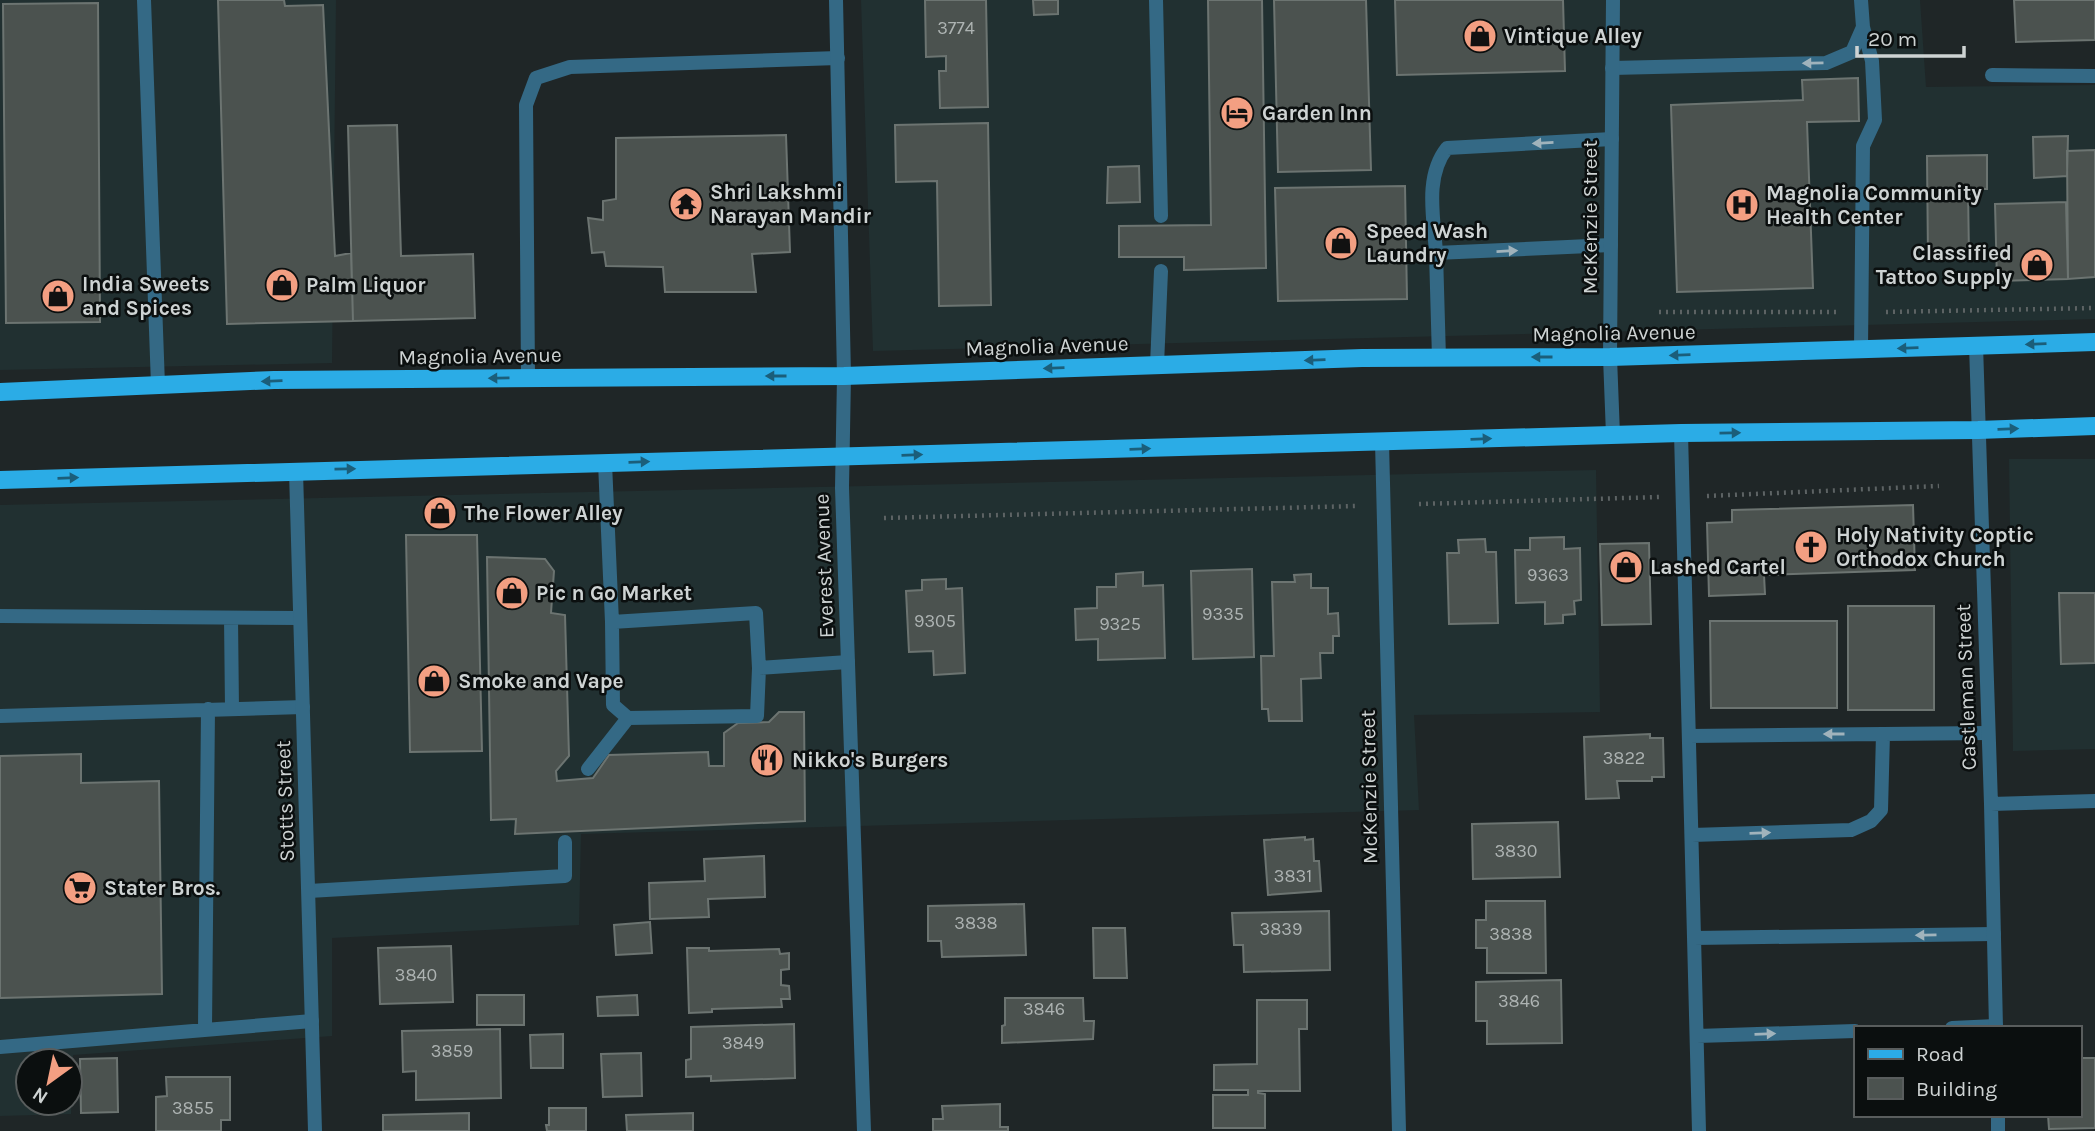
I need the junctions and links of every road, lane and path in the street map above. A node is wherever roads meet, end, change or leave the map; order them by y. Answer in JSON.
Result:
{"nodes":[{"id":1,"x":144,"y":0,"type":"edge"},
{"id":2,"x":836,"y":0,"type":"edge"},
{"id":3,"x":1156,"y":0,"type":"edge"},
{"id":4,"x":1613,"y":0,"type":"edge"},
{"id":5,"x":1861,"y":0,"type":"edge"},
{"id":6,"x":1863,"y":27,"type":"junction"},
{"id":7,"x":838,"y":58,"type":"junction"},
{"id":8,"x":1612,"y":68,"type":"junction"},
{"id":9,"x":1992,"y":75,"type":"dead end"},
{"id":10,"x":2095,"y":76,"type":"edge"},
{"id":11,"x":1612,"y":139,"type":"junction"},
{"id":12,"x":1161,"y":216,"type":"dead end"},
{"id":13,"x":1611,"y":245,"type":"junction"},
{"id":14,"x":1436,"y":253,"type":"junction"},
{"id":15,"x":1161,"y":271,"type":"dead end"},
{"id":16,"x":2095,"y":342,"type":"edge"},
{"id":17,"x":1976,"y":345,"type":"junction"},
{"id":18,"x":1861,"y":349,"type":"junction"},
{"id":19,"x":1610,"y":357,"type":"junction"},
{"id":20,"x":1439,"y":358,"type":"junction"},
{"id":21,"x":1157,"y":365,"type":"junction"},
{"id":22,"x":844,"y":376,"type":"junction"},
{"id":23,"x":528,"y":378,"type":"junction"},
{"id":24,"x":158,"y":385,"type":"junction"},
{"id":25,"x":0,"y":392,"type":"edge"},
{"id":26,"x":2095,"y":426,"type":"edge"},
{"id":27,"x":1978,"y":430,"type":"junction"},
{"id":28,"x":1681,"y":433,"type":"junction"},
{"id":29,"x":1613,"y":435,"type":"junction"},
{"id":30,"x":1382,"y":442,"type":"junction"},
{"id":31,"x":844,"y":457,"type":"junction"},
{"id":32,"x":605,"y":463,"type":"junction"},
{"id":33,"x":296,"y":471,"type":"junction"},
{"id":34,"x":0,"y":480,"type":"edge"},
{"id":35,"x":1357,"y":506,"type":"dead end"},
{"id":36,"x":884,"y":518,"type":"dead end"},
{"id":37,"x":0,"y":617,"type":"edge"},
{"id":38,"x":230,"y":618,"type":"junction"},
{"id":39,"x":300,"y":618,"type":"junction"},
{"id":40,"x":612,"y":622,"type":"junction"},
{"id":41,"x":848,"y":662,"type":"junction"},
{"id":42,"x":759,"y":668,"type":"junction"},
{"id":43,"x":303,"y":707,"type":"junction"},
{"id":44,"x":208,"y":709,"type":"junction"},
{"id":45,"x":232,"y":709,"type":"junction"},
{"id":46,"x":0,"y":716,"type":"edge"},
{"id":47,"x":628,"y":718,"type":"junction"},
{"id":48,"x":1988,"y":733,"type":"junction"},
{"id":49,"x":1883,"y":734,"type":"junction"},
{"id":50,"x":1689,"y":736,"type":"junction"},
{"id":51,"x":588,"y":769,"type":"dead end"},
{"id":52,"x":2095,"y":801,"type":"edge"},
{"id":53,"x":1991,"y":804,"type":"junction"},
{"id":54,"x":1692,"y":835,"type":"junction"},
{"id":55,"x":565,"y":842,"type":"dead end"},
{"id":56,"x":309,"y":891,"type":"junction"},
{"id":57,"x":1994,"y":934,"type":"junction"},
{"id":58,"x":1694,"y":938,"type":"junction"},
{"id":59,"x":312,"y":1021,"type":"junction"},
{"id":60,"x":1996,"y":1026,"type":"edge"},
{"id":61,"x":205,"y":1028,"type":"junction"},
{"id":62,"x":1854,"y":1031,"type":"edge"},
{"id":63,"x":1697,"y":1036,"type":"junction"},
{"id":64,"x":0,"y":1047,"type":"edge"},
{"id":65,"x":315,"y":1131,"type":"edge"},
{"id":66,"x":864,"y":1131,"type":"edge"},
{"id":67,"x":1399,"y":1131,"type":"edge"},
{"id":68,"x":1699,"y":1131,"type":"edge"}],
"edges":[{"from":1,"to":24,"type":"street"},
{"from":2,"to":7,"type":"street","name":"Everest Avenue"},
{"from":3,"to":12,"type":"street"},
{"from":4,"to":8,"type":"street","name":"McKenzie Street"},
{"from":5,"to":6,"type":"street"},
{"from":6,"to":8,"type":"street","one_way":true},
{"from":6,"to":18,"type":"street"},
{"from":7,"to":22,"type":"street","name":"Everest Avenue"},
{"from":7,"to":23,"type":"street"},
{"from":8,"to":11,"type":"street","name":"McKenzie Street"},
{"from":9,"to":10,"type":"street"},
{"from":11,"to":13,"type":"street","name":"McKenzie Street"},
{"from":11,"to":14,"type":"street","one_way":true},
{"from":14,"to":13,"type":"street","one_way":true},
{"from":13,"to":19,"type":"street","name":"McKenzie Street"},
{"from":14,"to":20,"type":"street"},
{"from":15,"to":21,"type":"street"},
{"from":16,"to":17,"type":"main road","name":"Magnolia Avenue","one_way":true},
{"from":17,"to":18,"type":"main road","name":"Magnolia Avenue","one_way":true},
{"from":17,"to":27,"type":"street","name":"Castleman Street"},
{"from":18,"to":19,"type":"main road","name":"Magnolia Avenue","one_way":true},
{"from":19,"to":20,"type":"main road","name":"Magnolia Avenue","one_way":true},
{"from":19,"to":29,"type":"street","name":"McKenzie Street"},
{"from":20,"to":21,"type":"main road","name":"Magnolia Avenue","one_way":true},
{"from":21,"to":22,"type":"main road","name":"Magnolia Avenue","one_way":true},
{"from":22,"to":23,"type":"main road","name":"Magnolia Avenue","one_way":true},
{"from":22,"to":31,"type":"street","name":"Everest Avenue"},
{"from":23,"to":24,"type":"main road","name":"Magnolia Avenue","one_way":true},
{"from":24,"to":25,"type":"main road","name":"Magnolia Avenue"},
{"from":27,"to":26,"type":"main road","one_way":true},
{"from":28,"to":27,"type":"main road","one_way":true},
{"from":27,"to":48,"type":"street","name":"Castleman Street"},
{"from":28,"to":29,"type":"main road"},
{"from":28,"to":50,"type":"street"},
{"from":30,"to":29,"type":"main road","one_way":true},
{"from":31,"to":30,"type":"main road","one_way":true},
{"from":30,"to":67,"type":"street","name":"McKenzie Street"},
{"from":32,"to":31,"type":"main road","one_way":true},
{"from":31,"to":41,"type":"street","name":"Everest Avenue"},
{"from":33,"to":32,"type":"main road","one_way":true},
{"from":32,"to":40,"type":"street"},
{"from":34,"to":33,"type":"main road","one_way":true},
{"from":33,"to":39,"type":"street","name":"Stotts Street"},
{"from":35,"to":36,"type":"path"},
{"from":37,"to":38,"type":"street"},
{"from":38,"to":39,"type":"street"},
{"from":38,"to":45,"type":"street"},
{"from":39,"to":43,"type":"street","name":"Stotts Street"},
{"from":40,"to":42,"type":"street"},
{"from":40,"to":47,"type":"street"},
{"from":41,"to":42,"type":"street"},
{"from":41,"to":66,"type":"street","name":"Everest Avenue"},
{"from":42,"to":47,"type":"street"},
{"from":43,"to":45,"type":"street"},
{"from":43,"to":56,"type":"street","name":"Stotts Street"},
{"from":44,"to":45,"type":"street"},
{"from":44,"to":46,"type":"street"},
{"from":44,"to":61,"type":"street"},
{"from":47,"to":51,"type":"street"},
{"from":48,"to":49,"type":"street"},
{"from":48,"to":53,"type":"street","name":"Castleman Street"},
{"from":49,"to":50,"type":"street","one_way":true},
{"from":54,"to":49,"type":"street","one_way":true},
{"from":50,"to":54,"type":"street"},
{"from":52,"to":53,"type":"street"},
{"from":53,"to":57,"type":"street","name":"Castleman Street"},
{"from":54,"to":58,"type":"street"},
{"from":55,"to":56,"type":"street"},
{"from":56,"to":59,"type":"street","name":"Stotts Street"},
{"from":57,"to":58,"type":"street","one_way":true},
{"from":57,"to":60,"type":"street","name":"Castleman Street"},
{"from":58,"to":63,"type":"street"},
{"from":59,"to":61,"type":"street"},
{"from":59,"to":65,"type":"street","name":"Stotts Street"},
{"from":61,"to":64,"type":"street"},
{"from":63,"to":62,"type":"street","one_way":true},
{"from":63,"to":68,"type":"street"}]}
